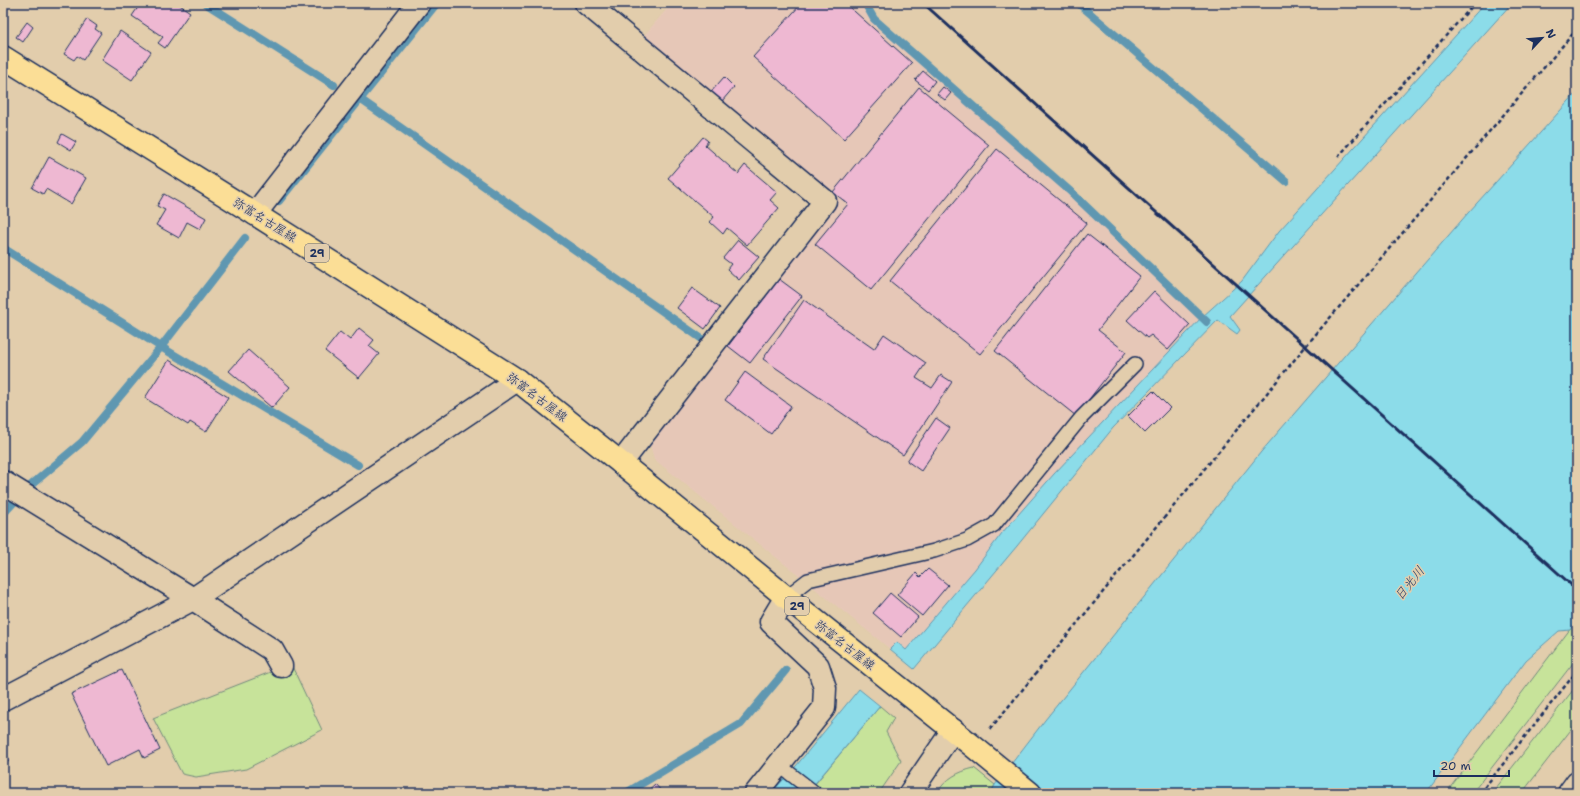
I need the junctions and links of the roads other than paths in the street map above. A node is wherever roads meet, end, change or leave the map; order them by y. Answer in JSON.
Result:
{"nodes":[{"id":1,"x":419,"y":3,"type":"edge"},
{"id":2,"x":586,"y":3,"type":"edge"},
{"id":3,"x":3,"y":57,"type":"edge"},
{"id":4,"x":255,"y":214,"type":"junction"},
{"id":5,"x":1136,"y":364,"type":"dead end"},
{"id":6,"x":516,"y":380,"type":"junction"},
{"id":7,"x":621,"y":463,"type":"junction"},
{"id":8,"x":3,"y":482,"type":"edge"},
{"id":9,"x":786,"y":597,"type":"junction"},
{"id":10,"x":193,"y":599,"type":"junction"},
{"id":11,"x":281,"y":666,"type":"dead end"},
{"id":12,"x":3,"y":699,"type":"edge"},
{"id":13,"x":953,"y":730,"type":"junction"},
{"id":14,"x":783,"y":767,"type":"junction"},
{"id":15,"x":1577,"y":782,"type":"edge"},
{"id":16,"x":814,"y":792,"type":"edge"},
{"id":17,"x":756,"y":793,"type":"edge"},
{"id":18,"x":910,"y":793,"type":"edge"},
{"id":19,"x":1030,"y":793,"type":"edge"},
{"id":20,"x":1569,"y":793,"type":"edge"}],
"edges":[{"from":1,"to":4,"type":"street"},
{"from":2,"to":7,"type":"street"},
{"from":3,"to":4,"type":"main road","name":"弥富名古屋線","number":"29"},
{"from":4,"to":6,"type":"main road","name":"弥富名古屋線","number":"29"},
{"from":5,"to":9,"type":"lane"},
{"from":6,"to":7,"type":"main road","name":"弥富名古屋線","number":"29"},
{"from":6,"to":10,"type":"street"},
{"from":7,"to":9,"type":"main road","name":"弥富名古屋線","number":"29"},
{"from":8,"to":10,"type":"street"},
{"from":9,"to":13,"type":"main road","name":"弥富名古屋線","number":"29"},
{"from":9,"to":14,"type":"street"},
{"from":10,"to":11,"type":"street"},
{"from":10,"to":12,"type":"street"},
{"from":13,"to":18,"type":"street"},
{"from":13,"to":19,"type":"main road","name":"弥富名古屋線","number":"29"},
{"from":14,"to":16,"type":"lane"},
{"from":14,"to":17,"type":"street"},
{"from":15,"to":20,"type":"street"}]}
